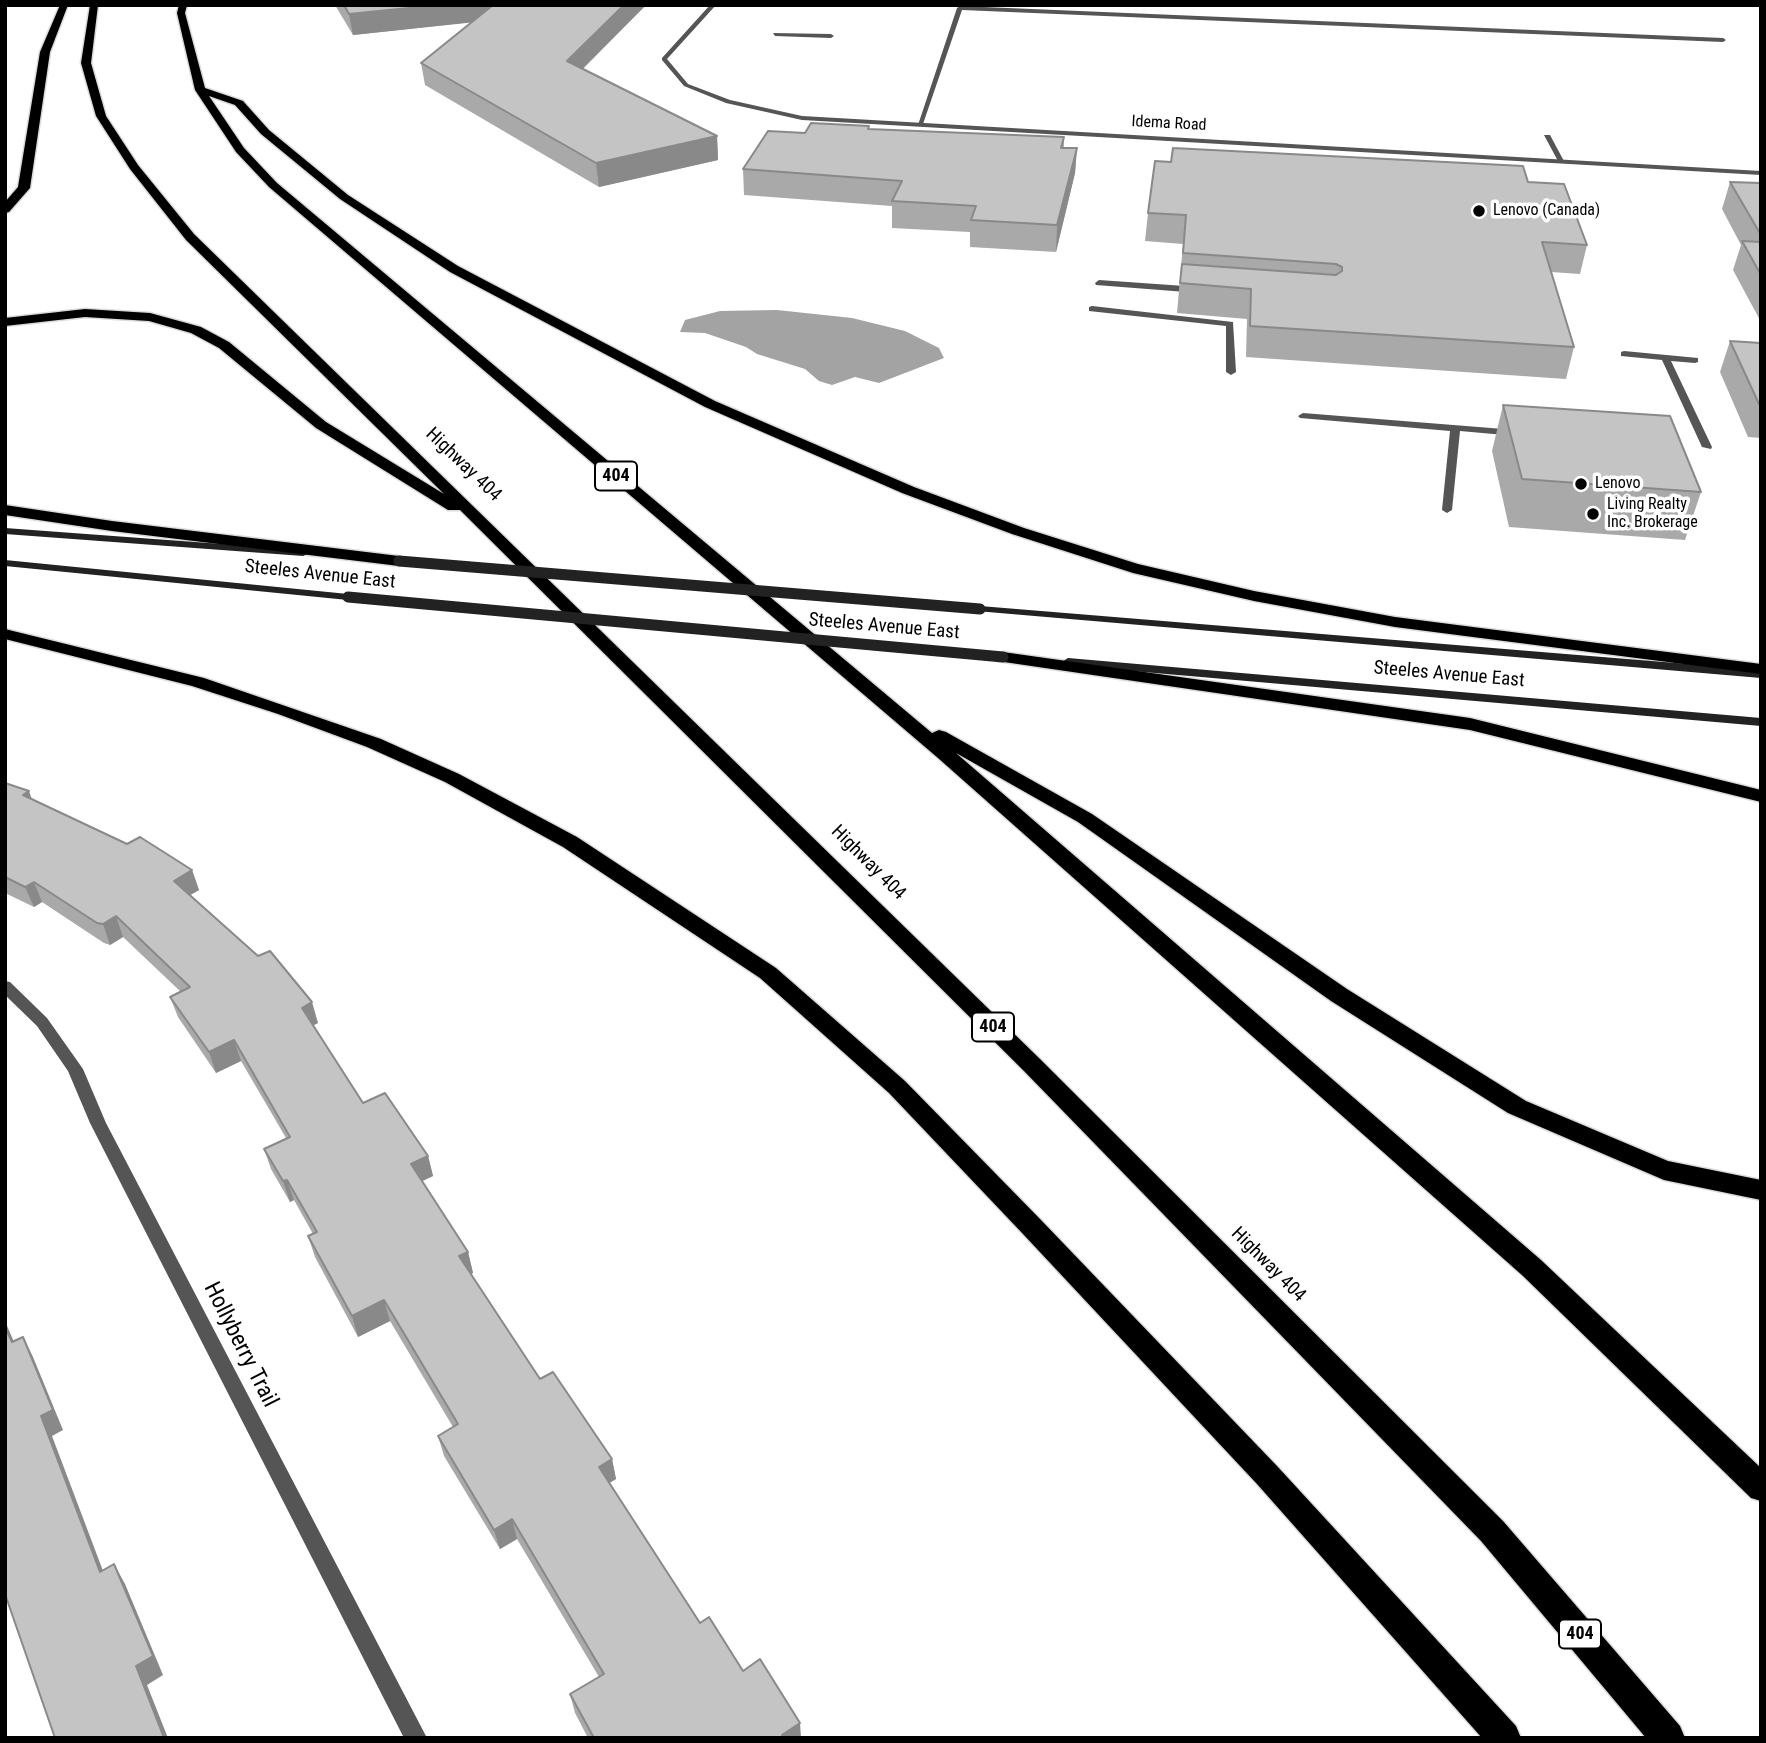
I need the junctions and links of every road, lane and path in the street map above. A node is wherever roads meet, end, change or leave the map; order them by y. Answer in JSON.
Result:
{"nodes":[{"id":1,"x":64,"y":5,"type":"edge"},
{"id":2,"x":94,"y":5,"type":"edge"},
{"id":3,"x":183,"y":5,"type":"edge"},
{"id":4,"x":713,"y":5,"type":"edge"},
{"id":5,"x":775,"y":34,"type":"dead end"},
{"id":6,"x":831,"y":36,"type":"dead end"},
{"id":7,"x":1723,"y":40,"type":"dead end"},
{"id":8,"x":200,"y":90,"type":"junction"},
{"id":9,"x":920,"y":124,"type":"junction"},
{"id":10,"x":1547,"y":137,"type":"dead end"},
{"id":11,"x":1562,"y":161,"type":"junction"},
{"id":12,"x":1761,"y":173,"type":"edge"},
{"id":13,"x":5,"y":210,"type":"edge"},
{"id":14,"x":1099,"y":283,"type":"dead end"},
{"id":15,"x":1208,"y":290,"type":"edge"},
{"id":16,"x":1092,"y":309,"type":"dead end"},
{"id":17,"x":5,"y":323,"type":"edge"},
{"id":18,"x":1624,"y":354,"type":"dead end"},
{"id":19,"x":1665,"y":358,"type":"junction"},
{"id":20,"x":1695,"y":360,"type":"dead end"},
{"id":21,"x":1231,"y":372,"type":"dead end"},
{"id":22,"x":1303,"y":416,"type":"dead end"},
{"id":23,"x":1455,"y":428,"type":"junction"},
{"id":24,"x":1529,"y":434,"type":"edge"},
{"id":25,"x":1707,"y":447,"type":"dead end"},
{"id":26,"x":5,"y":510,"type":"edge"},
{"id":27,"x":1447,"y":510,"type":"dead end"},
{"id":28,"x":488,"y":529,"type":"junction"},
{"id":29,"x":5,"y":531,"type":"edge"},
{"id":30,"x":399,"y":561,"type":"junction"},
{"id":31,"x":5,"y":563,"type":"edge"},
{"id":32,"x":5,"y":634,"type":"edge"},
{"id":33,"x":1003,"y":657,"type":"junction"},
{"id":34,"x":1761,"y":668,"type":"edge"},
{"id":35,"x":1761,"y":674,"type":"edge"},
{"id":36,"x":894,"y":711,"type":"junction"},
{"id":37,"x":1761,"y":722,"type":"edge"},
{"id":38,"x":1761,"y":796,"type":"edge"},
{"id":39,"x":5,"y":986,"type":"edge"},
{"id":40,"x":1761,"y":1190,"type":"edge"},
{"id":41,"x":1761,"y":1488,"type":"edge"},
{"id":42,"x":416,"y":1738,"type":"edge"},
{"id":43,"x":1503,"y":1738,"type":"edge"},
{"id":44,"x":1668,"y":1738,"type":"edge"}],
"edges":[{"from":1,"to":13,"type":"highway"},
{"from":2,"to":28,"type":"highway","name":"Highway 404","number":"404"},
{"from":3,"to":8,"type":"highway","number":"404"},
{"from":4,"to":9,"type":"street","name":"Idema Road"},
{"from":5,"to":6,"type":"street"},
{"from":7,"to":9,"type":"street"},
{"from":8,"to":34,"type":"highway"},
{"from":8,"to":36,"type":"highway","number":"404"},
{"from":9,"to":11,"type":"street","name":"Idema Road"},
{"from":10,"to":11,"type":"street"},
{"from":11,"to":12,"type":"street","name":"Idema Road"},
{"from":14,"to":15,"type":"street"},
{"from":16,"to":21,"type":"street"},
{"from":17,"to":28,"type":"highway"},
{"from":18,"to":19,"type":"street"},
{"from":19,"to":20,"type":"street"},
{"from":19,"to":25,"type":"street"},
{"from":22,"to":23,"type":"street"},
{"from":23,"to":24,"type":"street"},
{"from":23,"to":27,"type":"street"},
{"from":26,"to":30,"type":"highway"},
{"from":28,"to":44,"type":"highway","name":"Highway 404","number":"404"},
{"from":29,"to":30,"type":"main road","name":"Steeles Avenue East"},
{"from":30,"to":35,"type":"main road","name":"Steeles Avenue East","bridge":true},
{"from":31,"to":33,"type":"main road","name":"Steeles Avenue East","bridge":true},
{"from":32,"to":43,"type":"highway"},
{"from":33,"to":37,"type":"main road","name":"Steeles Avenue East"},
{"from":33,"to":38,"type":"highway"},
{"from":36,"to":40,"type":"highway"},
{"from":36,"to":41,"type":"highway","number":"404"},
{"from":39,"to":42,"type":"street","name":"Hollyberry Trail"}]}
